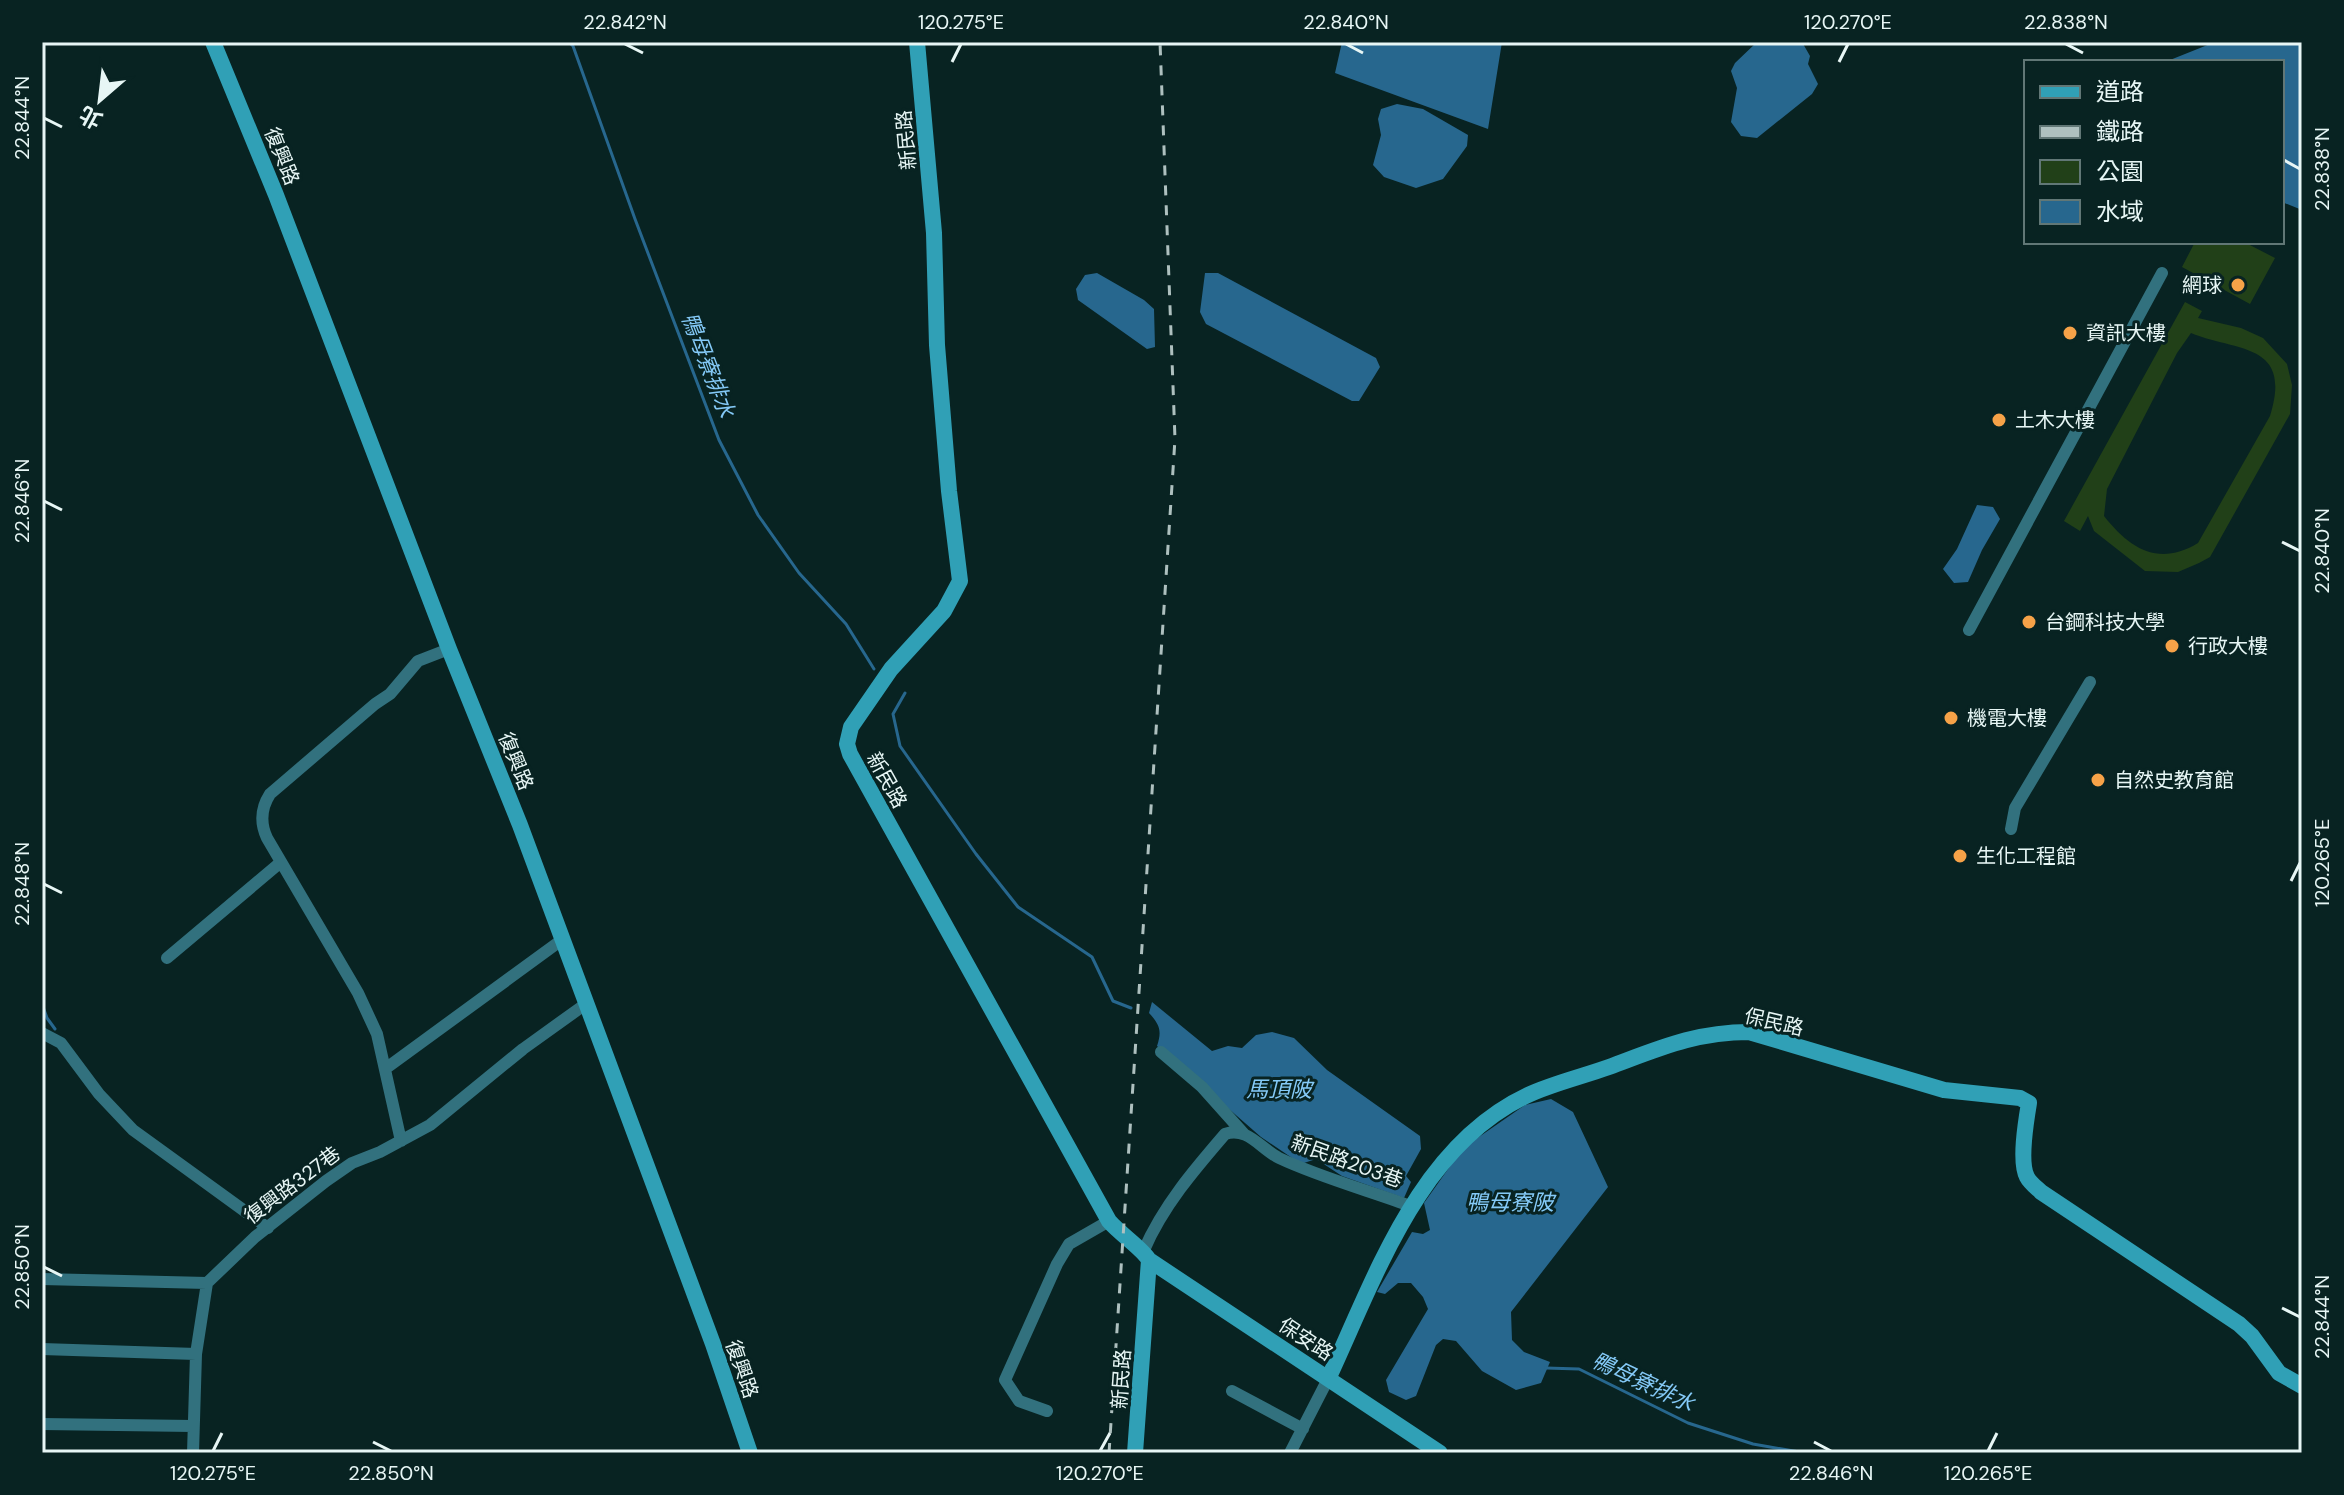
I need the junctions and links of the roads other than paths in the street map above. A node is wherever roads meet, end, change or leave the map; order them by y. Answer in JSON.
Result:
{"nodes":[{"id":1,"x":215,"y":42,"type":"edge"},
{"id":2,"x":917,"y":42,"type":"edge"},
{"id":3,"x":2162,"y":273,"type":"dead end"},
{"id":4,"x":1969,"y":630,"type":"dead end"},
{"id":5,"x":449,"y":649,"type":"junction"},
{"id":6,"x":2090,"y":682,"type":"dead end"},
{"id":7,"x":2011,"y":829,"type":"dead end"},
{"id":8,"x":281,"y":862,"type":"junction"},
{"id":9,"x":563,"y":939,"type":"junction"},
{"id":10,"x":167,"y":958,"type":"dead end"},
{"id":11,"x":587,"y":1003,"type":"junction"},
{"id":12,"x":42,"y":1033,"type":"edge"},
{"id":13,"x":1161,"y":1052,"type":"dead end"},
{"id":14,"x":385,"y":1069,"type":"junction"},
{"id":15,"x":1244,"y":1134,"type":"junction"},
{"id":16,"x":401,"y":1141,"type":"junction"},
{"id":17,"x":1413,"y":1207,"type":"junction"},
{"id":18,"x":1109,"y":1221,"type":"junction"},
{"id":19,"x":268,"y":1228,"type":"junction"},
{"id":20,"x":1146,"y":1255,"type":"junction"},
{"id":21,"x":42,"y":1279,"type":"edge"},
{"id":22,"x":207,"y":1283,"type":"junction"},
{"id":23,"x":42,"y":1349,"type":"edge"},
{"id":24,"x":196,"y":1354,"type":"junction"},
{"id":25,"x":1329,"y":1377,"type":"junction"},
{"id":26,"x":2302,"y":1386,"type":"edge"},
{"id":27,"x":1232,"y":1391,"type":"dead end"},
{"id":28,"x":1047,"y":1411,"type":"dead end"},
{"id":29,"x":42,"y":1424,"type":"edge"},
{"id":30,"x":193,"y":1426,"type":"junction"},
{"id":31,"x":1303,"y":1429,"type":"junction"},
{"id":32,"x":193,"y":1453,"type":"edge"},
{"id":33,"x":750,"y":1453,"type":"edge"},
{"id":34,"x":1135,"y":1453,"type":"edge"},
{"id":35,"x":1290,"y":1453,"type":"edge"},
{"id":36,"x":1440,"y":1453,"type":"edge"}],
"edges":[{"from":1,"to":5,"type":"street","name":"復興路"},
{"from":2,"to":18,"type":"street","name":"新民路"},
{"from":3,"to":4,"type":"street"},
{"from":5,"to":8,"type":"street"},
{"from":5,"to":9,"type":"street","name":"復興路"},
{"from":6,"to":7,"type":"street"},
{"from":8,"to":10,"type":"street"},
{"from":8,"to":14,"type":"street"},
{"from":9,"to":11,"type":"street","name":"復興路"},
{"from":9,"to":14,"type":"street"},
{"from":11,"to":16,"type":"street","name":"復興路327巷"},
{"from":11,"to":33,"type":"street","name":"復興路"},
{"from":12,"to":19,"type":"street"},
{"from":13,"to":15,"type":"street","name":"新民路203巷"},
{"from":14,"to":16,"type":"street"},
{"from":15,"to":17,"type":"street","name":"新民路203巷"},
{"from":15,"to":20,"type":"street"},
{"from":16,"to":19,"type":"street","name":"復興路327巷"},
{"from":17,"to":25,"type":"street","name":"保民路"},
{"from":17,"to":26,"type":"street","name":"保民路"},
{"from":18,"to":20,"type":"street","name":"新民路"},
{"from":18,"to":28,"type":"street"},
{"from":19,"to":22,"type":"street","name":"復興路327巷"},
{"from":20,"to":25,"type":"street","name":"保安路"},
{"from":20,"to":34,"type":"street","name":"新民路"},
{"from":21,"to":22,"type":"street"},
{"from":22,"to":24,"type":"street"},
{"from":23,"to":24,"type":"street"},
{"from":24,"to":30,"type":"street"},
{"from":25,"to":31,"type":"street","name":"保民路"},
{"from":25,"to":36,"type":"street","name":"保安路"},
{"from":27,"to":31,"type":"street"},
{"from":29,"to":30,"type":"street"},
{"from":30,"to":32,"type":"street"},
{"from":31,"to":35,"type":"street","name":"保民路"}]}
